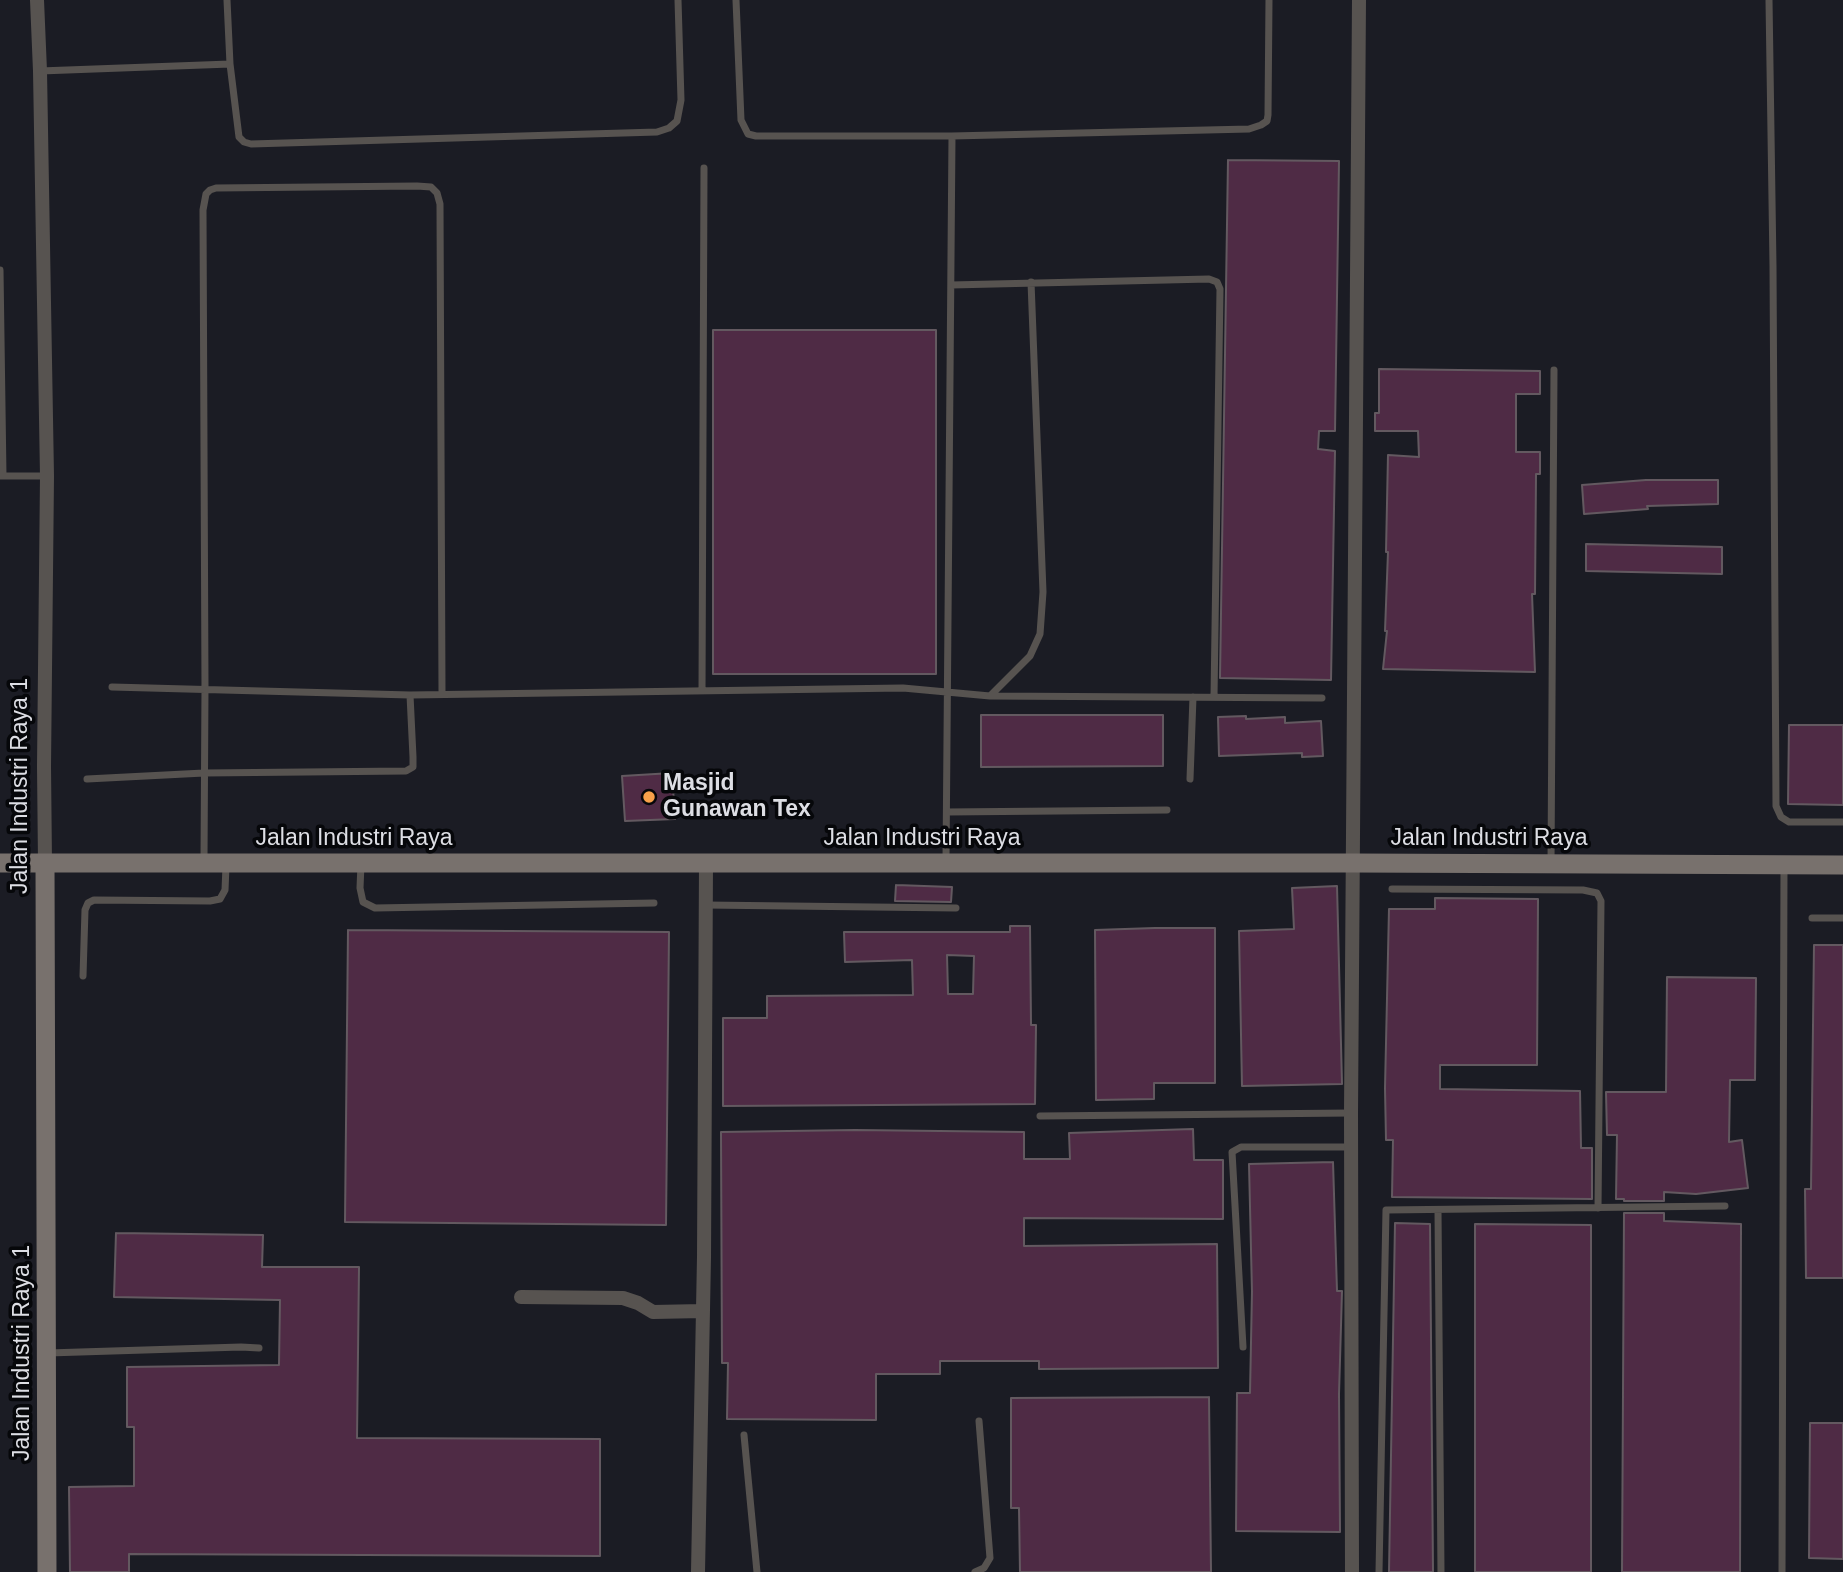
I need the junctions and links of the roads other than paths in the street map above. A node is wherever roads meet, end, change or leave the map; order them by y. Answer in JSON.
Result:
{"nodes":[{"id":1,"x":37,"y":0,"type":"edge"},
{"id":2,"x":227,"y":0,"type":"edge"},
{"id":3,"x":678,"y":0,"type":"edge"},
{"id":4,"x":736,"y":0,"type":"edge"},
{"id":5,"x":1269,"y":0,"type":"edge"},
{"id":6,"x":1359,"y":0,"type":"edge"},
{"id":7,"x":1769,"y":0,"type":"edge"},
{"id":8,"x":230,"y":64,"type":"junction"},
{"id":9,"x":40,"y":71,"type":"junction"},
{"id":10,"x":952,"y":136,"type":"junction"},
{"id":11,"x":704,"y":168,"type":"dead end"},
{"id":12,"x":0,"y":270,"type":"edge"},
{"id":13,"x":1031,"y":282,"type":"junction"},
{"id":14,"x":951,"y":285,"type":"junction"},
{"id":15,"x":1554,"y":370,"type":"dead end"},
{"id":16,"x":47,"y":476,"type":"junction"},
{"id":17,"x":1,"y":477,"type":"edge"},
{"id":18,"x":112,"y":687,"type":"dead end"},
{"id":19,"x":205,"y":688,"type":"junction"},
{"id":20,"x":702,"y":691,"type":"junction"},
{"id":21,"x":442,"y":693,"type":"junction"},
{"id":22,"x":947,"y":693,"type":"junction"},
{"id":23,"x":410,"y":695,"type":"junction"},
{"id":24,"x":990,"y":696,"type":"junction"},
{"id":25,"x":1193,"y":697,"type":"junction"},
{"id":26,"x":1214,"y":697,"type":"junction"},
{"id":27,"x":1322,"y":698,"type":"dead end"},
{"id":28,"x":204,"y":774,"type":"junction"},
{"id":29,"x":88,"y":779,"type":"dead end"},
{"id":30,"x":1190,"y":779,"type":"dead end"},
{"id":31,"x":1167,"y":810,"type":"dead end"},
{"id":32,"x":947,"y":812,"type":"junction"},
{"id":33,"x":1843,"y":822,"type":"edge"},
{"id":34,"x":0,"y":863,"type":"edge"},
{"id":35,"x":45,"y":863,"type":"junction"},
{"id":36,"x":1354,"y":863,"type":"junction"},
{"id":37,"x":204,"y":864,"type":"junction"},
{"id":38,"x":226,"y":864,"type":"junction"},
{"id":39,"x":361,"y":864,"type":"junction"},
{"id":40,"x":706,"y":864,"type":"junction"},
{"id":41,"x":947,"y":864,"type":"junction"},
{"id":42,"x":1551,"y":864,"type":"junction"},
{"id":43,"x":1784,"y":865,"type":"junction"},
{"id":44,"x":1843,"y":865,"type":"edge"},
{"id":45,"x":1392,"y":889,"type":"dead end"},
{"id":46,"x":654,"y":903,"type":"dead end"},
{"id":47,"x":706,"y":905,"type":"junction"},
{"id":48,"x":956,"y":908,"type":"dead end"},
{"id":49,"x":1812,"y":918,"type":"dead end"},
{"id":50,"x":1843,"y":918,"type":"edge"},
{"id":51,"x":83,"y":976,"type":"dead end"},
{"id":52,"x":1351,"y":1113,"type":"junction"},
{"id":53,"x":1040,"y":1116,"type":"dead end"},
{"id":54,"x":1351,"y":1147,"type":"junction"},
{"id":55,"x":1725,"y":1206,"type":"dead end"},
{"id":56,"x":1598,"y":1208,"type":"junction"},
{"id":57,"x":1438,"y":1210,"type":"junction"},
{"id":58,"x":521,"y":1297,"type":"dead end"},
{"id":59,"x":703,"y":1311,"type":"junction"},
{"id":60,"x":1242,"y":1347,"type":"dead end"},
{"id":61,"x":259,"y":1348,"type":"dead end"},
{"id":62,"x":48,"y":1353,"type":"junction"},
{"id":63,"x":979,"y":1421,"type":"dead end"},
{"id":64,"x":744,"y":1435,"type":"dead end"},
{"id":65,"x":47,"y":1572,"type":"edge"},
{"id":66,"x":698,"y":1572,"type":"edge"},
{"id":67,"x":757,"y":1572,"type":"edge"},
{"id":68,"x":975,"y":1572,"type":"edge"},
{"id":69,"x":1352,"y":1572,"type":"edge"},
{"id":70,"x":1378,"y":1572,"type":"edge"},
{"id":71,"x":1441,"y":1572,"type":"edge"},
{"id":72,"x":1782,"y":1572,"type":"edge"}],
"edges":[{"from":1,"to":9,"type":"street","name":"Jalan Industri Raya 1"},
{"from":2,"to":8,"type":"lane"},
{"from":3,"to":8,"type":"lane"},
{"from":4,"to":10,"type":"lane"},
{"from":5,"to":10,"type":"lane"},
{"from":6,"to":36,"type":"street"},
{"from":7,"to":33,"type":"lane"},
{"from":8,"to":9,"type":"lane"},
{"from":9,"to":16,"type":"street","name":"Jalan Industri Raya 1"},
{"from":10,"to":14,"type":"lane"},
{"from":11,"to":20,"type":"lane"},
{"from":12,"to":17,"type":"lane"},
{"from":13,"to":14,"type":"lane"},
{"from":13,"to":24,"type":"lane"},
{"from":13,"to":26,"type":"lane"},
{"from":14,"to":22,"type":"lane"},
{"from":15,"to":42,"type":"lane"},
{"from":16,"to":17,"type":"lane"},
{"from":16,"to":35,"type":"street","name":"Jalan Industri Raya 1"},
{"from":18,"to":19,"type":"lane"},
{"from":19,"to":21,"type":"lane"},
{"from":19,"to":23,"type":"lane"},
{"from":19,"to":28,"type":"lane"},
{"from":20,"to":21,"type":"lane"},
{"from":20,"to":22,"type":"lane"},
{"from":21,"to":23,"type":"lane"},
{"from":22,"to":24,"type":"lane"},
{"from":22,"to":32,"type":"lane"},
{"from":23,"to":28,"type":"lane"},
{"from":24,"to":25,"type":"lane"},
{"from":25,"to":26,"type":"lane"},
{"from":25,"to":30,"type":"lane"},
{"from":26,"to":27,"type":"lane"},
{"from":28,"to":29,"type":"lane"},
{"from":28,"to":37,"type":"lane"},
{"from":31,"to":32,"type":"lane"},
{"from":32,"to":41,"type":"lane"},
{"from":34,"to":35,"type":"street","name":"Jalan Industri Raya"},
{"from":35,"to":37,"type":"street","name":"Jalan Industri Raya"},
{"from":35,"to":62,"type":"street","name":"Jalan Industri Raya 1"},
{"from":36,"to":41,"type":"street","name":"Jalan Industri Raya"},
{"from":36,"to":42,"type":"street","name":"Jalan Industri Raya"},
{"from":36,"to":52,"type":"street"},
{"from":37,"to":38,"type":"street","name":"Jalan Industri Raya"},
{"from":38,"to":39,"type":"street","name":"Jalan Industri Raya"},
{"from":38,"to":51,"type":"lane"},
{"from":39,"to":40,"type":"street","name":"Jalan Industri Raya"},
{"from":39,"to":46,"type":"lane"},
{"from":40,"to":41,"type":"street","name":"Jalan Industri Raya"},
{"from":40,"to":47,"type":"street"},
{"from":42,"to":43,"type":"street","name":"Jalan Industri Raya"},
{"from":43,"to":44,"type":"street","name":"Jalan Industri Raya"},
{"from":43,"to":72,"type":"lane"},
{"from":45,"to":56,"type":"lane"},
{"from":47,"to":48,"type":"lane"},
{"from":47,"to":59,"type":"street"},
{"from":49,"to":50,"type":"lane"},
{"from":52,"to":53,"type":"lane"},
{"from":52,"to":54,"type":"street"},
{"from":54,"to":60,"type":"lane"},
{"from":54,"to":69,"type":"street"},
{"from":55,"to":56,"type":"lane"},
{"from":56,"to":57,"type":"lane"},
{"from":57,"to":70,"type":"lane"},
{"from":57,"to":71,"type":"lane"},
{"from":58,"to":59,"type":"street"},
{"from":59,"to":66,"type":"street"},
{"from":61,"to":62,"type":"lane"},
{"from":62,"to":65,"type":"street","name":"Jalan Industri Raya 1"},
{"from":63,"to":68,"type":"lane"},
{"from":64,"to":67,"type":"lane"}]}
